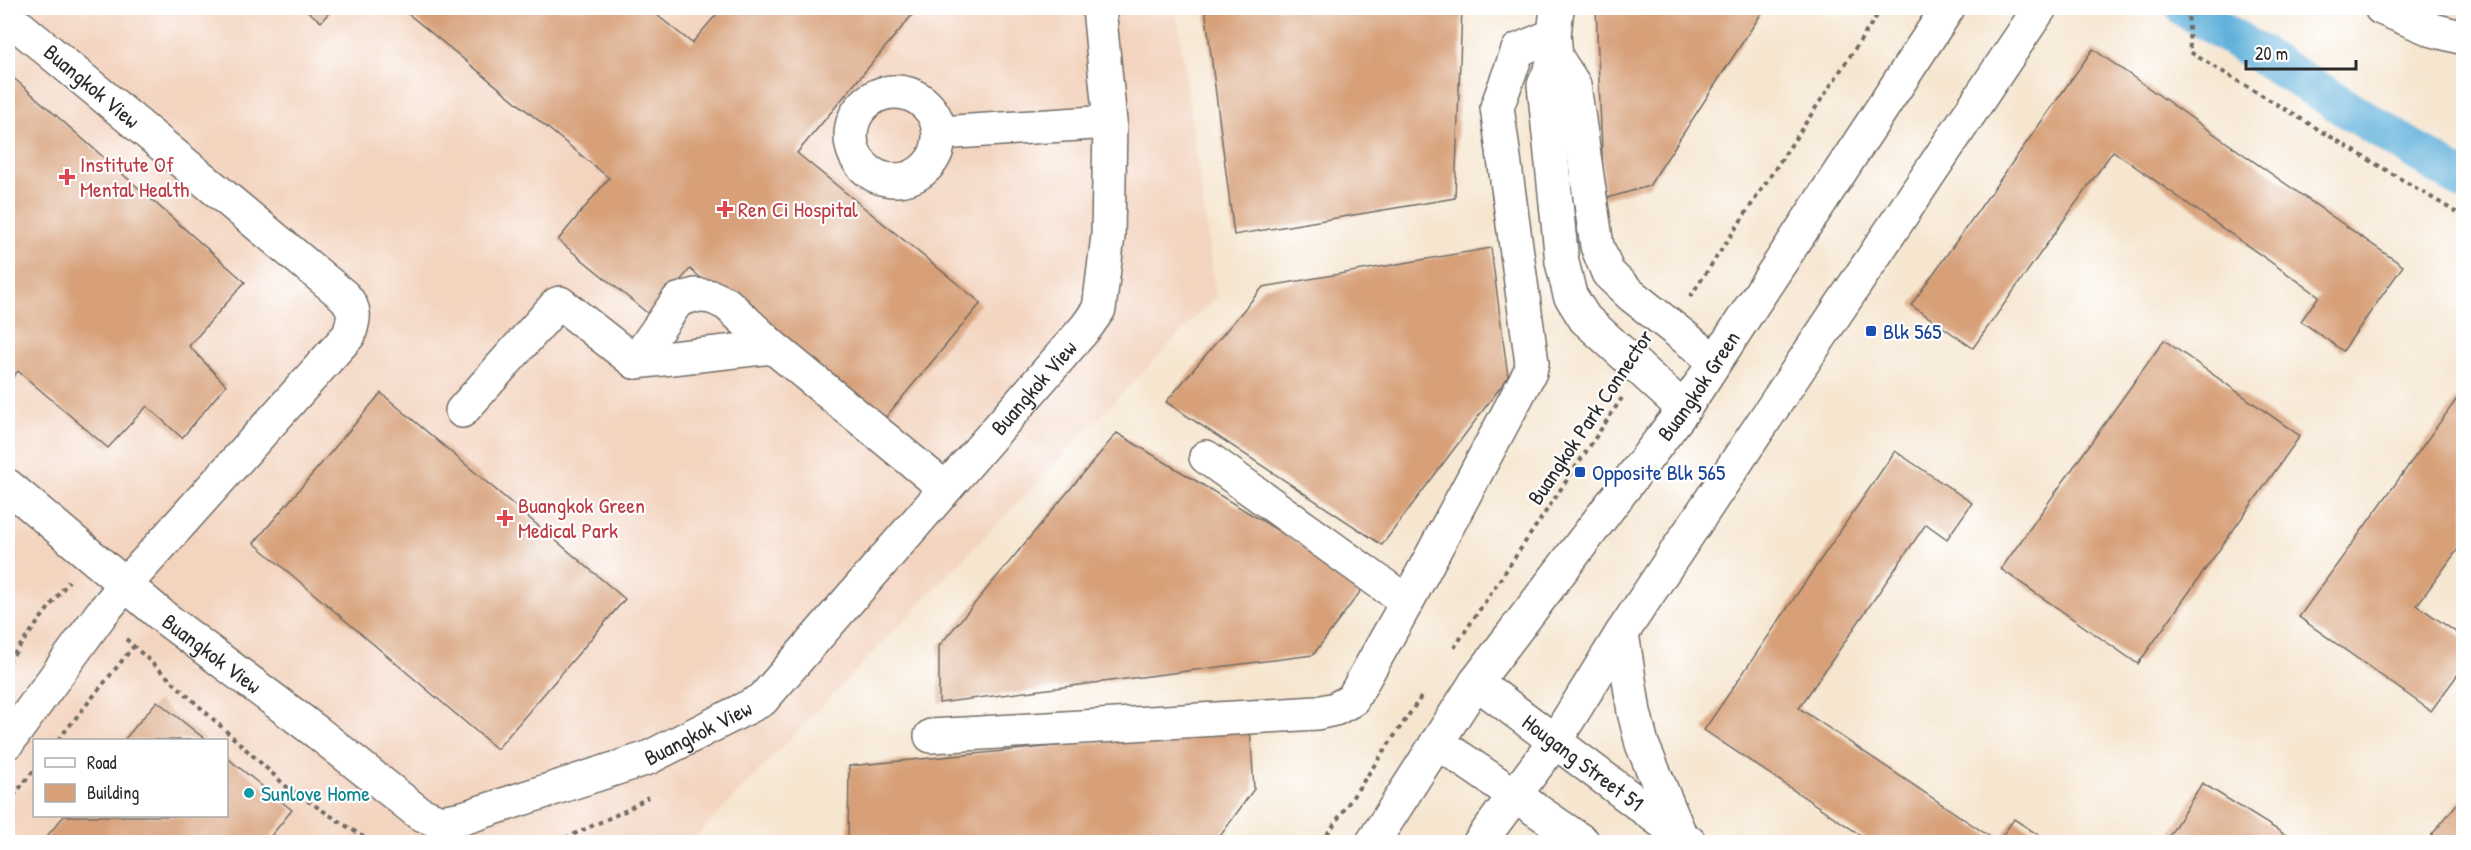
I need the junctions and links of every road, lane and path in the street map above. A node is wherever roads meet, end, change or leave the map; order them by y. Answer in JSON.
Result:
{"nodes":[{"id":1,"x":1099,"y":8,"type":"edge"},
{"id":2,"x":1882,"y":8,"type":"edge"},
{"id":3,"x":1948,"y":8,"type":"edge"},
{"id":4,"x":2040,"y":8,"type":"edge"},
{"id":5,"x":2188,"y":8,"type":"edge"},
{"id":6,"x":2381,"y":8,"type":"edge"},
{"id":7,"x":2442,"y":8,"type":"edge"},
{"id":8,"x":2463,"y":22,"type":"edge"},
{"id":9,"x":20,"y":27,"type":"dead end"},
{"id":10,"x":1556,"y":33,"type":"edge"},
{"id":11,"x":2463,"y":38,"type":"edge"},
{"id":12,"x":1110,"y":122,"type":"junction"},
{"id":13,"x":940,"y":133,"type":"dead end"},
{"id":14,"x":2463,"y":217,"type":"edge"},
{"id":15,"x":1670,"y":326,"type":"junction"},
{"id":16,"x":773,"y":346,"type":"junction"},
{"id":17,"x":1715,"y":361,"type":"junction"},
{"id":18,"x":635,"y":362,"type":"junction"},
{"id":19,"x":1642,"y":369,"type":"junction"},
{"id":20,"x":1684,"y":409,"type":"junction"},
{"id":21,"x":462,"y":411,"type":"dead end"},
{"id":22,"x":1206,"y":457,"type":"dead end"},
{"id":23,"x":8,"y":486,"type":"edge"},
{"id":24,"x":945,"y":488,"type":"junction"},
{"id":25,"x":62,"y":572,"type":"dead end"},
{"id":26,"x":69,"y":581,"type":"junction"},
{"id":27,"x":126,"y":584,"type":"junction"},
{"id":28,"x":1407,"y":602,"type":"junction"},
{"id":29,"x":101,"y":614,"type":"junction"},
{"id":30,"x":1622,"y":633,"type":"junction"},
{"id":31,"x":133,"y":646,"type":"junction"},
{"id":32,"x":1453,"y":649,"type":"dead end"},
{"id":33,"x":8,"y":662,"type":"edge"},
{"id":34,"x":1476,"y":682,"type":"junction"},
{"id":35,"x":1428,"y":687,"type":"dead end"},
{"id":36,"x":931,"y":736,"type":"dead end"},
{"id":37,"x":60,"y":739,"type":"edge"},
{"id":38,"x":1555,"y":741,"type":"junction"},
{"id":39,"x":8,"y":742,"type":"edge"},
{"id":40,"x":1437,"y":742,"type":"junction"},
{"id":41,"x":33,"y":771,"type":"edge"},
{"id":42,"x":1514,"y":795,"type":"junction"},
{"id":43,"x":8,"y":803,"type":"edge"},
{"id":44,"x":1685,"y":840,"type":"edge"},
{"id":45,"x":371,"y":843,"type":"edge"},
{"id":46,"x":1322,"y":843,"type":"edge"},
{"id":47,"x":1373,"y":843,"type":"edge"},
{"id":48,"x":1480,"y":843,"type":"edge"},
{"id":49,"x":1583,"y":843,"type":"edge"}],
"edges":[{"from":1,"to":12,"type":"street","name":"Buangkok View"},
{"from":2,"to":15,"type":"path","name":"Buangkok Park Connector"},
{"from":3,"to":17,"type":"street","name":"Buangkok Green"},
{"from":4,"to":30,"type":"street"},
{"from":5,"to":14,"type":"path"},
{"from":6,"to":11,"type":"street"},
{"from":7,"to":8,"type":"street"},
{"from":9,"to":27,"type":"street","name":"Buangkok View"},
{"from":10,"to":15,"type":"street"},
{"from":10,"to":19,"type":"street"},
{"from":10,"to":28,"type":"street"},
{"from":12,"to":13,"type":"street"},
{"from":12,"to":24,"type":"street","name":"Buangkok View"},
{"from":15,"to":17,"type":"street"},
{"from":16,"to":18,"type":"street"},
{"from":16,"to":18,"type":"street"},
{"from":16,"to":24,"type":"street"},
{"from":17,"to":20,"type":"street","name":"Buangkok Green"},
{"from":18,"to":21,"type":"street"},
{"from":19,"to":20,"type":"street"},
{"from":19,"to":32,"type":"path","name":"Buangkok Park Connector"},
{"from":20,"to":34,"type":"street","name":"Buangkok Green"},
{"from":22,"to":28,"type":"street"},
{"from":23,"to":27,"type":"street","name":"Buangkok View"},
{"from":24,"to":27,"type":"street","name":"Buangkok View"},
{"from":25,"to":26,"type":"path"},
{"from":26,"to":29,"type":"path"},
{"from":26,"to":33,"type":"path"},
{"from":27,"to":29,"type":"street","name":"Buangkok View"},
{"from":28,"to":36,"type":"street"},
{"from":29,"to":31,"type":"path"},
{"from":29,"to":39,"type":"street","name":"Buangkok View"},
{"from":30,"to":38,"type":"street"},
{"from":30,"to":44,"type":"street"},
{"from":31,"to":37,"type":"path"},
{"from":31,"to":45,"type":"path"},
{"from":34,"to":38,"type":"street","name":"Hougang Street 51"},
{"from":34,"to":40,"type":"street","name":"Buangkok Green"},
{"from":35,"to":46,"type":"path"},
{"from":38,"to":42,"type":"street"},
{"from":38,"to":44,"type":"street","name":"Hougang Street 51"},
{"from":40,"to":42,"type":"street"},
{"from":40,"to":47,"type":"street","name":"Buangkok Green"},
{"from":41,"to":43,"type":"path"},
{"from":42,"to":48,"type":"street"},
{"from":42,"to":49,"type":"street"}]}
